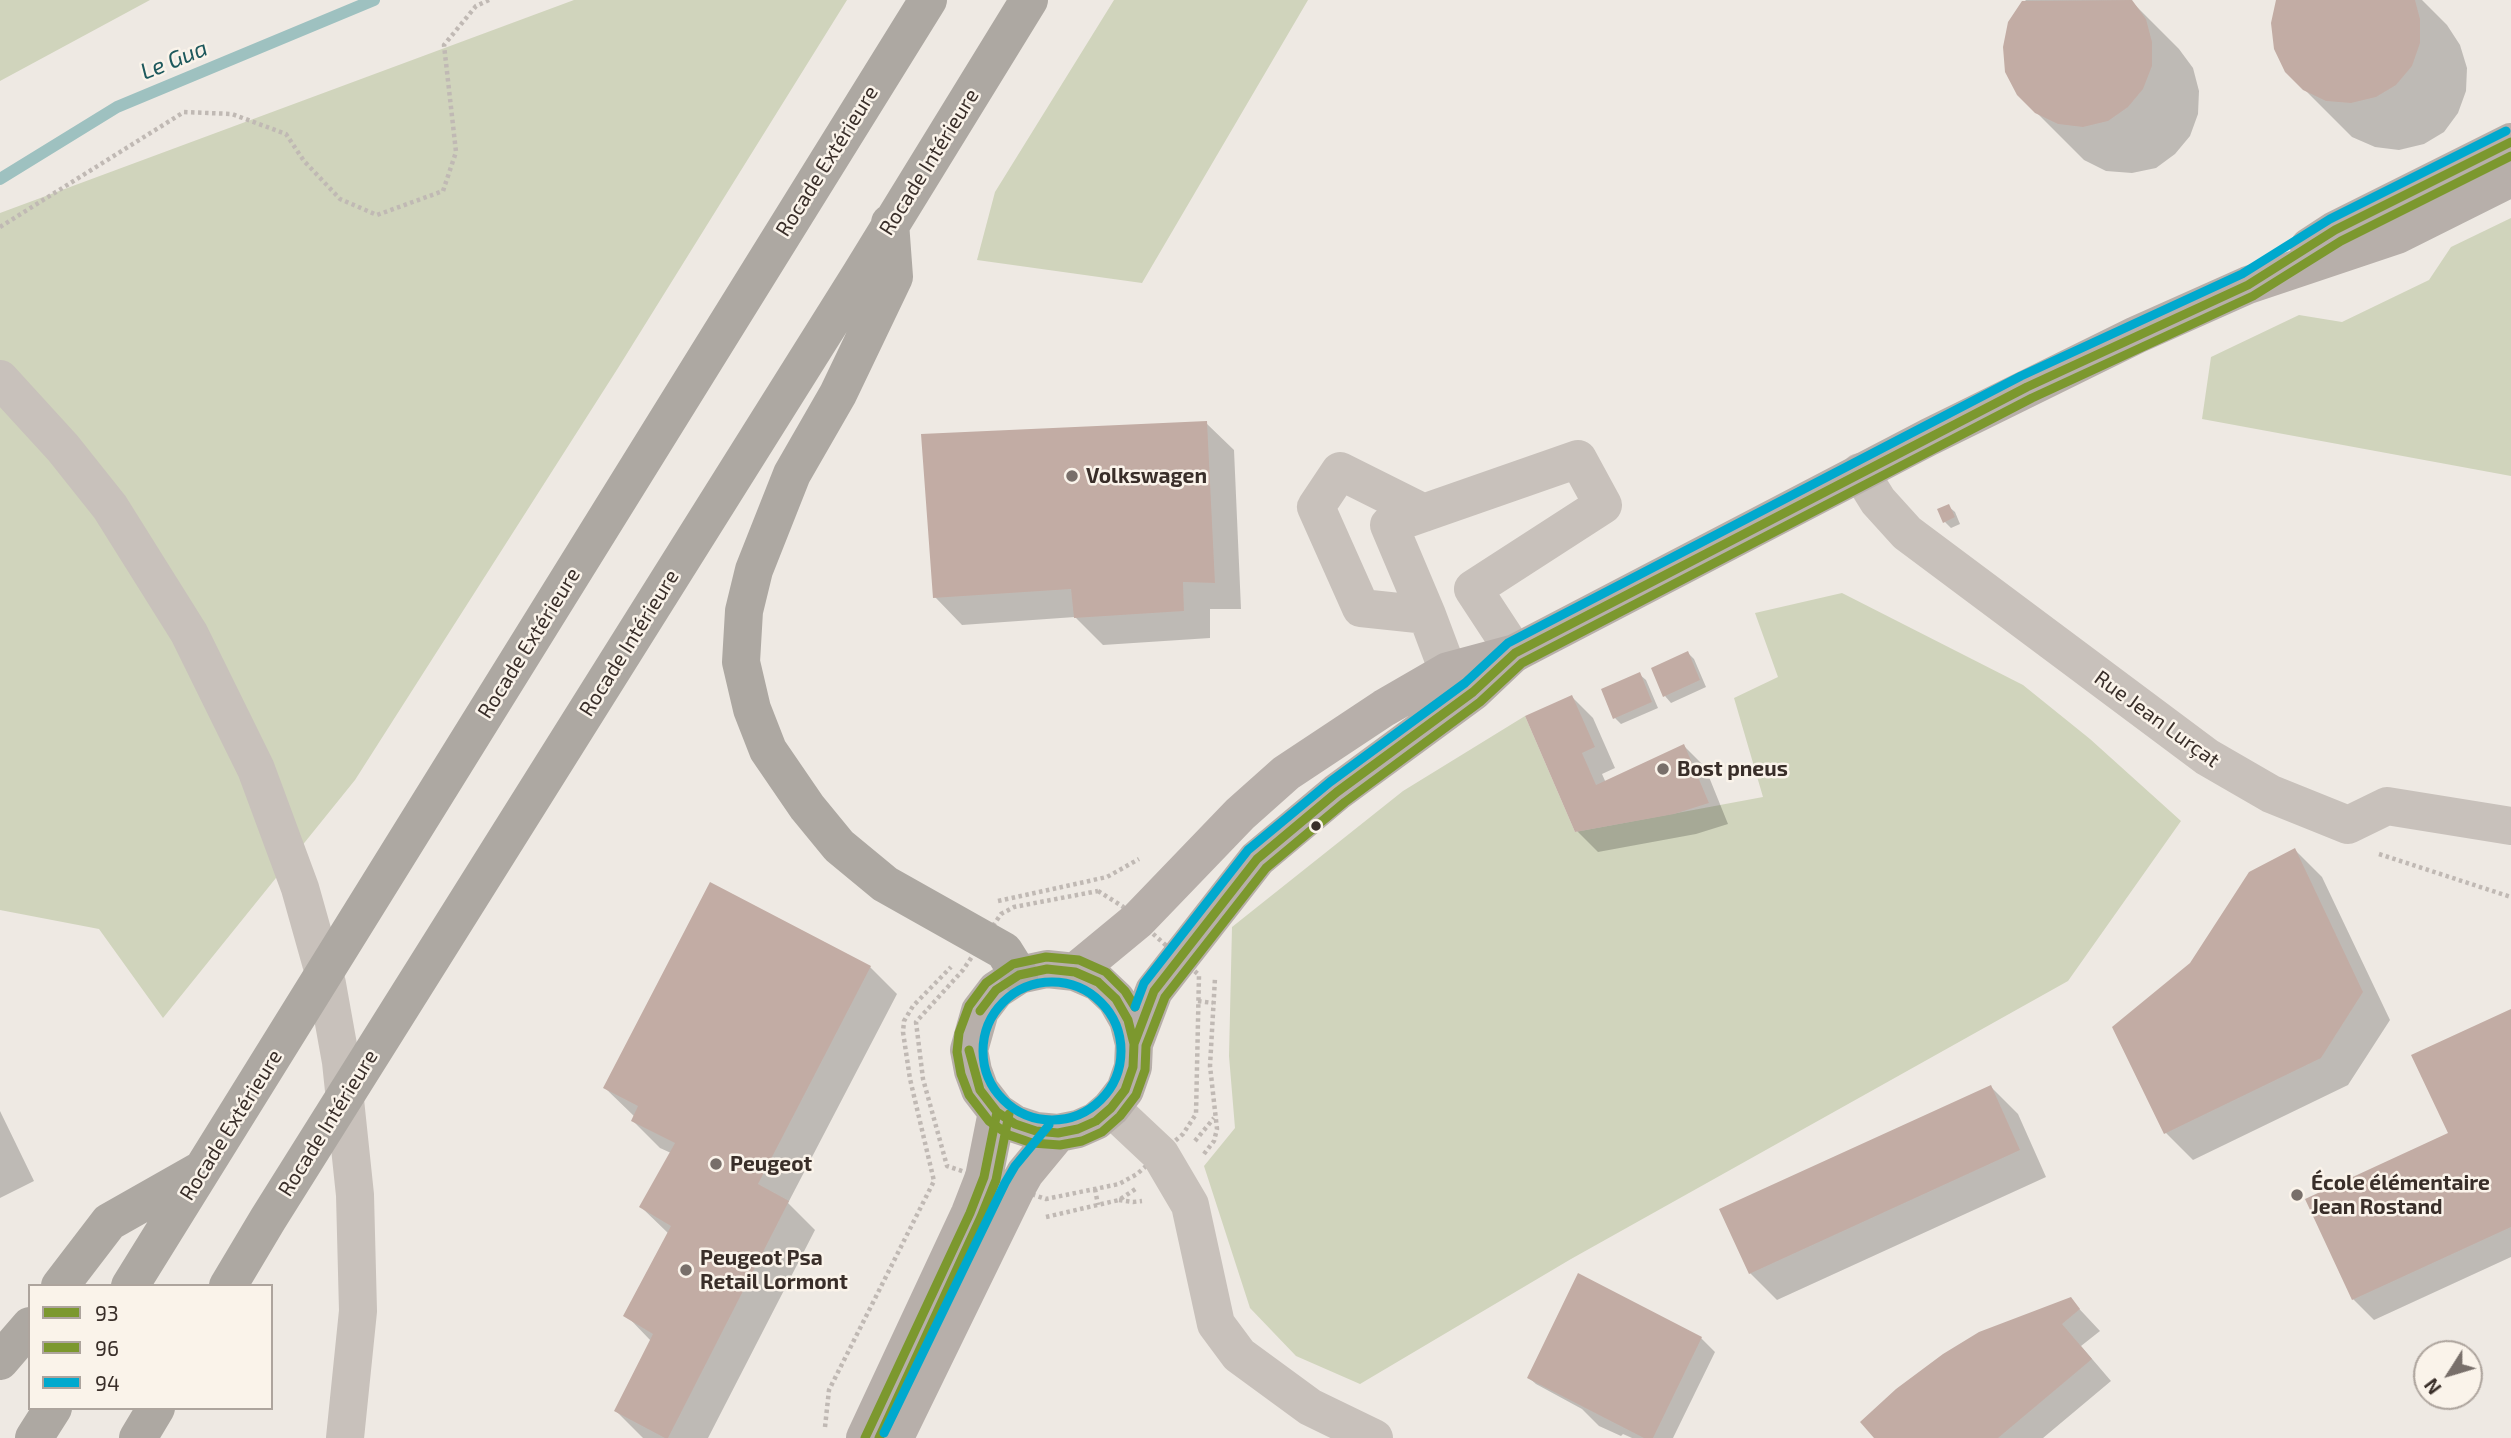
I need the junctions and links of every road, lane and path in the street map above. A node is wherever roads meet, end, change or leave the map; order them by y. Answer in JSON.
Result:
{"nodes":[{"id":1,"x":489,"y":0,"type":"edge"},
{"id":2,"x":928,"y":0,"type":"edge"},
{"id":3,"x":1029,"y":0,"type":"edge"},
{"id":4,"x":2511,"y":142,"type":"edge"},
{"id":5,"x":2511,"y":178,"type":"edge"},
{"id":6,"x":0,"y":227,"type":"edge"},
{"id":7,"x":877,"y":276,"type":"junction"},
{"id":8,"x":2248,"y":285,"type":"junction"},
{"id":9,"x":0,"y":379,"type":"edge"},
{"id":10,"x":1860,"y":472,"type":"junction"},
{"id":11,"x":1424,"y":513,"type":"junction"},
{"id":12,"x":1427,"y":615,"type":"junction"},
{"id":13,"x":1515,"y":653,"type":"junction"},
{"id":14,"x":1448,"y":671,"type":"junction"},
{"id":15,"x":2511,"y":826,"type":"edge"},
{"id":16,"x":1096,"y":880,"type":"dead end"},
{"id":17,"x":1098,"y":891,"type":"dead end"},
{"id":18,"x":1179,"y":956,"type":"junction"},
{"id":19,"x":1075,"y":972,"type":"junction"},
{"id":20,"x":1019,"y":975,"type":"junction"},
{"id":21,"x":1215,"y":977,"type":"dead end"},
{"id":22,"x":1198,"y":1001,"type":"junction"},
{"id":23,"x":1213,"y":1003,"type":"junction"},
{"id":24,"x":1134,"y":1044,"type":"junction"},
{"id":25,"x":1111,"y":1108,"type":"junction"},
{"id":26,"x":997,"y":1112,"type":"junction"},
{"id":27,"x":1214,"y":1117,"type":"dead end"},
{"id":28,"x":1058,"y":1133,"type":"junction"},
{"id":29,"x":1183,"y":1134,"type":"dead end"},
{"id":30,"x":204,"y":1168,"type":"junction"},
{"id":31,"x":930,"y":1189,"type":"dead end"},
{"id":32,"x":1095,"y":1189,"type":"dead end"},
{"id":33,"x":1119,"y":1200,"type":"dead end"},
{"id":34,"x":1098,"y":1205,"type":"junction"},
{"id":35,"x":1036,"y":1219,"type":"dead end"},
{"id":36,"x":62,"y":1284,"type":"edge"},
{"id":37,"x":131,"y":1284,"type":"edge"},
{"id":38,"x":229,"y":1284,"type":"edge"},
{"id":39,"x":28,"y":1328,"type":"edge"},
{"id":40,"x":0,"y":1361,"type":"edge"},
{"id":41,"x":351,"y":1394,"type":"junction"},
{"id":42,"x":52,"y":1410,"type":"edge"},
{"id":43,"x":155,"y":1410,"type":"edge"},
{"id":44,"x":34,"y":1438,"type":"edge"},
{"id":45,"x":138,"y":1438,"type":"edge"},
{"id":46,"x":339,"y":1438,"type":"edge"},
{"id":47,"x":345,"y":1438,"type":"edge"},
{"id":48,"x":823,"y":1438,"type":"edge"},
{"id":49,"x":865,"y":1438,"type":"edge"},
{"id":50,"x":895,"y":1438,"type":"edge"},
{"id":51,"x":1374,"y":1438,"type":"edge"}],
"edges":[{"from":1,"to":6,"type":"path"},
{"from":2,"to":30,"type":"highway","name":"Rocade Extérieure"},
{"from":3,"to":7,"type":"highway","name":"Rocade Intérieure"},
{"from":4,"to":8,"type":"main road"},
{"from":5,"to":8,"type":"main road"},
{"from":7,"to":20,"type":"highway"},
{"from":7,"to":38,"type":"highway","name":"Rocade Intérieure"},
{"from":8,"to":10,"type":"main road"},
{"from":9,"to":41,"type":"street"},
{"from":10,"to":13,"type":"main road"},
{"from":10,"to":15,"type":"street","name":"Rue Jean Lurçat"},
{"from":11,"to":12,"type":"street"},
{"from":11,"to":12,"type":"street"},
{"from":11,"to":13,"type":"street"},
{"from":12,"to":14,"type":"street"},
{"from":13,"to":14,"type":"main road"},
{"from":13,"to":18,"type":"main road"},
{"from":14,"to":19,"type":"main road"},
{"from":16,"to":17,"type":"path"},
{"from":18,"to":22,"type":"path"},
{"from":18,"to":24,"type":"main road"},
{"from":19,"to":20,"type":"main road"},
{"from":19,"to":24,"type":"main road"},
{"from":20,"to":26,"type":"main road"},
{"from":21,"to":23,"type":"path"},
{"from":22,"to":23,"type":"path"},
{"from":22,"to":29,"type":"path"},
{"from":23,"to":27,"type":"path"},
{"from":24,"to":25,"type":"main road"},
{"from":25,"to":28,"type":"main road"},
{"from":25,"to":51,"type":"street"},
{"from":26,"to":28,"type":"main road"},
{"from":26,"to":49,"type":"main road"},
{"from":28,"to":50,"type":"main road"},
{"from":30,"to":36,"type":"highway"},
{"from":30,"to":37,"type":"highway","name":"Rocade Extérieure"},
{"from":31,"to":48,"type":"path"},
{"from":32,"to":34,"type":"path"},
{"from":33,"to":34,"type":"path"},
{"from":34,"to":35,"type":"path"},
{"from":39,"to":40,"type":"highway"},
{"from":41,"to":46,"type":"street"},
{"from":41,"to":47,"type":"street"},
{"from":42,"to":44,"type":"highway"},
{"from":43,"to":45,"type":"highway"}]}
